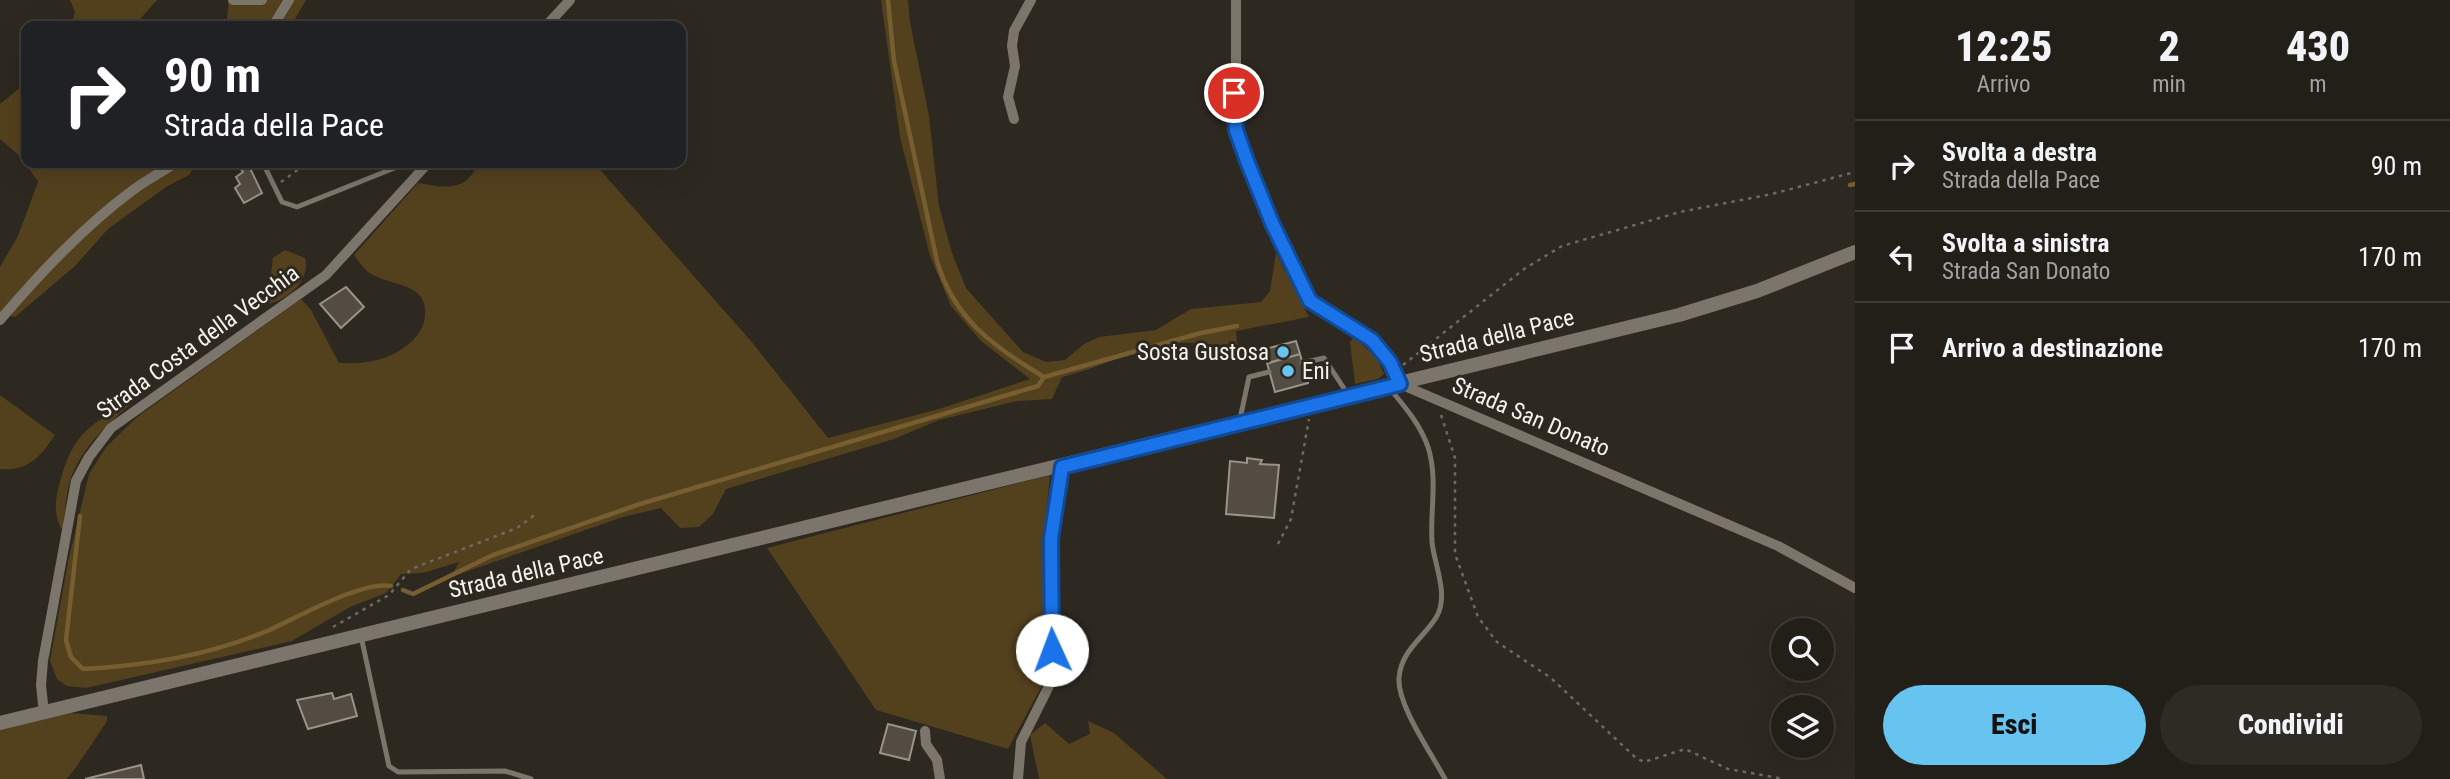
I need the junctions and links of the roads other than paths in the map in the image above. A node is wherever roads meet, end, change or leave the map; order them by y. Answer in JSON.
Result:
{"nodes":[{"id":1,"x":233,"y":0,"type":"edge"},
{"id":2,"x":262,"y":0,"type":"edge"},
{"id":3,"x":289,"y":0,"type":"edge"},
{"id":4,"x":570,"y":0,"type":"edge"},
{"id":5,"x":1031,"y":0,"type":"edge"},
{"id":6,"x":1236,"y":0,"type":"edge"},
{"id":7,"x":276,"y":21,"type":"edge"},
{"id":8,"x":551,"y":21,"type":"edge"},
{"id":9,"x":1014,"y":119,"type":"dead end"},
{"id":10,"x":167,"y":168,"type":"edge"},
{"id":11,"x":265,"y":168,"type":"edge"},
{"id":12,"x":395,"y":168,"type":"edge"},
{"id":13,"x":423,"y":168,"type":"edge"},
{"id":14,"x":1855,"y":251,"type":"edge"},
{"id":15,"x":0,"y":320,"type":"edge"},
{"id":16,"x":1302,"y":363,"type":"dead end"},
{"id":17,"x":1269,"y":372,"type":"dead end"},
{"id":18,"x":1394,"y":381,"type":"junction"},
{"id":19,"x":1349,"y":396,"type":"junction"},
{"id":20,"x":1239,"y":423,"type":"junction"},
{"id":21,"x":1062,"y":467,"type":"junction"},
{"id":22,"x":1855,"y":588,"type":"edge"},
{"id":23,"x":361,"y":636,"type":"junction"},
{"id":24,"x":44,"y":713,"type":"junction"},
{"id":25,"x":0,"y":723,"type":"edge"},
{"id":26,"x":925,"y":731,"type":"dead end"},
{"id":27,"x":531,"y":779,"type":"edge"},
{"id":28,"x":940,"y":779,"type":"edge"},
{"id":29,"x":1018,"y":779,"type":"edge"},
{"id":30,"x":1445,"y":779,"type":"edge"}],
"edges":[{"from":1,"to":2,"type":"street"},
{"from":3,"to":7,"type":"street"},
{"from":4,"to":8,"type":"street"},
{"from":5,"to":9,"type":"street"},
{"from":6,"to":18,"type":"street"},
{"from":10,"to":15,"type":"street"},
{"from":11,"to":12,"type":"lane"},
{"from":13,"to":24,"type":"street","name":"Strada Costa della Vecchia"},
{"from":14,"to":18,"type":"street","name":"Strada della Pace"},
{"from":16,"to":19,"type":"lane"},
{"from":17,"to":20,"type":"lane"},
{"from":18,"to":19,"type":"street","name":"Strada della Pace"},
{"from":18,"to":22,"type":"street","name":"Strada San Donato"},
{"from":18,"to":30,"type":"lane"},
{"from":19,"to":20,"type":"street","name":"Strada della Pace"},
{"from":20,"to":21,"type":"street","name":"Strada della Pace"},
{"from":21,"to":23,"type":"street","name":"Strada della Pace"},
{"from":21,"to":29,"type":"street"},
{"from":23,"to":24,"type":"street","name":"Strada della Pace"},
{"from":23,"to":27,"type":"lane"},
{"from":24,"to":25,"type":"street","name":"Strada della Pace"},
{"from":26,"to":28,"type":"street"}]}
